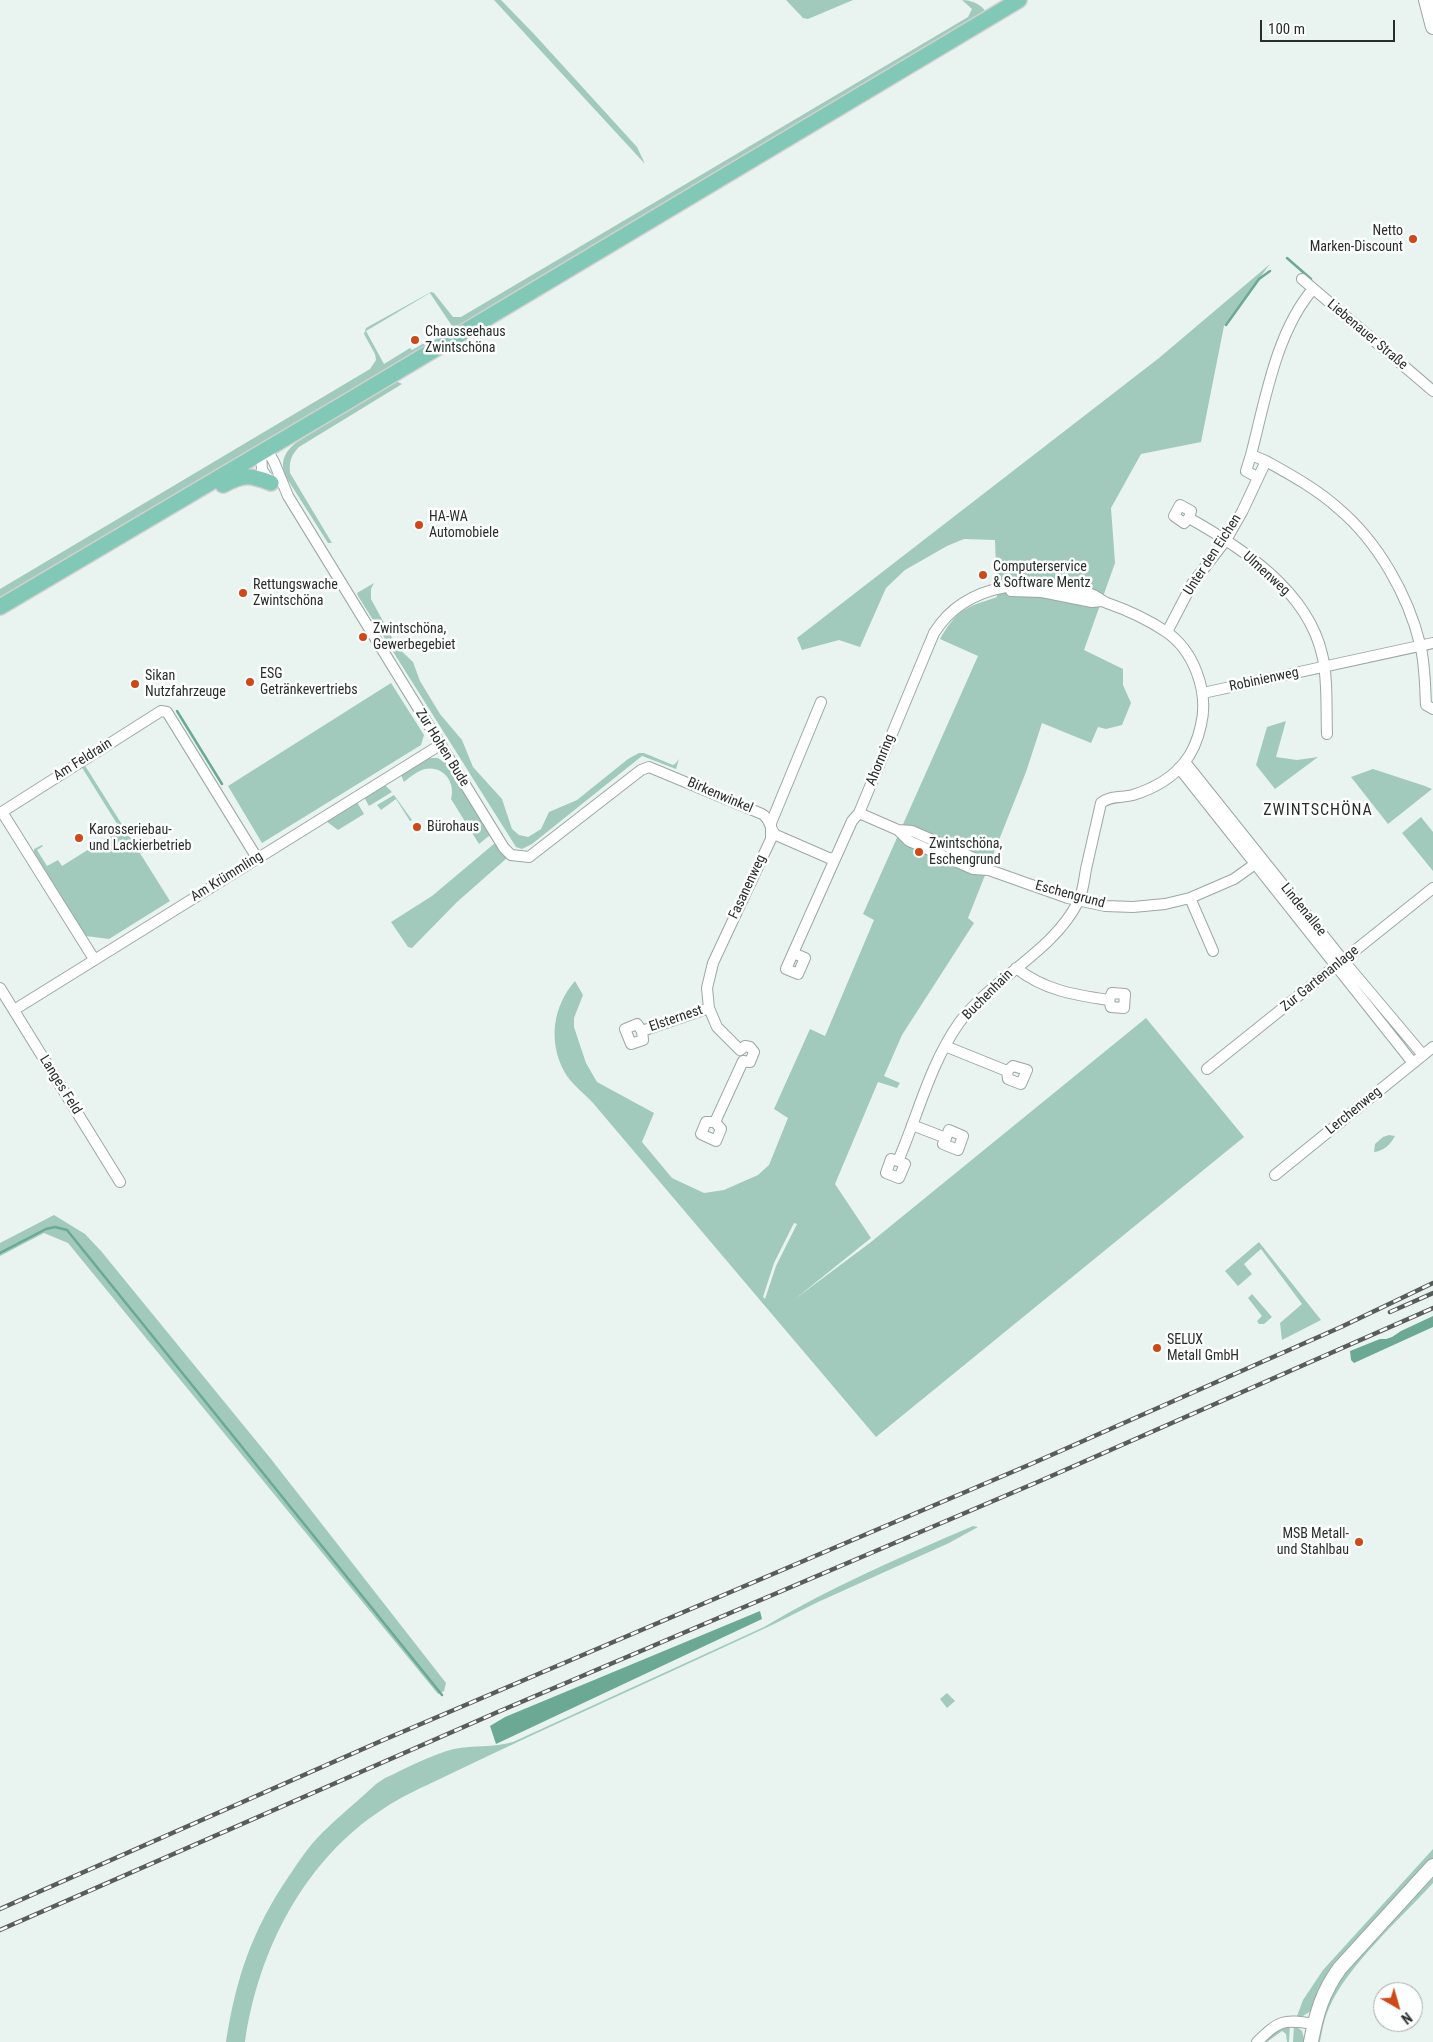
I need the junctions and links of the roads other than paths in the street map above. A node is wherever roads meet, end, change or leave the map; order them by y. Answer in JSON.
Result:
{"nodes":[{"id":1,"x":1019,"y":0,"type":"edge"},
{"id":2,"x":1426,"y":0,"type":"edge"},
{"id":3,"x":1433,"y":27,"type":"edge"},
{"id":4,"x":1302,"y":279,"type":"dead end"},
{"id":5,"x":1313,"y":289,"type":"junction"},
{"id":6,"x":1433,"y":391,"type":"edge"},
{"id":7,"x":264,"y":451,"type":"junction"},
{"id":8,"x":1251,"y":455,"type":"junction"},
{"id":9,"x":1266,"y":461,"type":"junction"},
{"id":10,"x":1258,"y":477,"type":"junction"},
{"id":11,"x":271,"y":483,"type":"junction"},
{"id":12,"x":288,"y":496,"type":"junction"},
{"id":13,"x":165,"y":509,"type":"junction"},
{"id":14,"x":1189,"y":518,"type":"dead end"},
{"id":15,"x":1226,"y":540,"type":"junction"},
{"id":16,"x":0,"y":607,"type":"edge"},
{"id":17,"x":1167,"y":632,"type":"junction"},
{"id":18,"x":1433,"y":642,"type":"edge"},
{"id":19,"x":1421,"y":645,"type":"junction"},
{"id":20,"x":1325,"y":667,"type":"junction"},
{"id":21,"x":1203,"y":693,"type":"junction"},
{"id":22,"x":822,"y":702,"type":"dead end"},
{"id":23,"x":1431,"y":708,"type":"edge"},
{"id":24,"x":1328,"y":734,"type":"dead end"},
{"id":25,"x":440,"y":745,"type":"junction"},
{"id":26,"x":1182,"y":765,"type":"junction"},
{"id":27,"x":649,"y":767,"type":"joint"},
{"id":28,"x":859,"y":813,"type":"junction"},
{"id":29,"x":770,"y":827,"type":"junction"},
{"id":30,"x":835,"y":857,"type":"junction"},
{"id":31,"x":257,"y":858,"type":"junction"},
{"id":32,"x":1259,"y":861,"type":"junction"},
{"id":33,"x":1433,"y":888,"type":"edge"},
{"id":34,"x":1190,"y":898,"type":"junction"},
{"id":35,"x":1079,"y":900,"type":"junction"},
{"id":36,"x":1214,"y":952,"type":"dead end"},
{"id":37,"x":793,"y":953,"type":"dead end"},
{"id":38,"x":94,"y":959,"type":"junction"},
{"id":39,"x":1340,"y":963,"type":"junction"},
{"id":40,"x":1016,"y":968,"type":"junction"},
{"id":41,"x":0,"y":988,"type":"edge"},
{"id":42,"x":1109,"y":1000,"type":"dead end"},
{"id":43,"x":709,"y":1008,"type":"junction"},
{"id":44,"x":14,"y":1010,"type":"junction"},
{"id":45,"x":642,"y":1031,"type":"dead end"},
{"id":46,"x":945,"y":1046,"type":"junction"},
{"id":47,"x":1433,"y":1047,"type":"edge"},
{"id":48,"x":740,"y":1050,"type":"junction"},
{"id":49,"x":1424,"y":1055,"type":"junction"},
{"id":50,"x":743,"y":1061,"type":"junction"},
{"id":51,"x":1413,"y":1063,"type":"junction"},
{"id":52,"x":1207,"y":1069,"type":"dead end"},
{"id":53,"x":1007,"y":1071,"type":"dead end"},
{"id":54,"x":715,"y":1122,"type":"dead end"},
{"id":55,"x":912,"y":1125,"type":"junction"},
{"id":56,"x":946,"y":1138,"type":"dead end"},
{"id":57,"x":898,"y":1162,"type":"dead end"},
{"id":58,"x":1275,"y":1175,"type":"dead end"},
{"id":59,"x":120,"y":1182,"type":"dead end"},
{"id":60,"x":1433,"y":1866,"type":"edge"},
{"id":61,"x":1314,"y":2024,"type":"junction"},
{"id":62,"x":1257,"y":2042,"type":"edge"},
{"id":63,"x":1311,"y":2042,"type":"edge"}],
"edges":[{"from":1,"to":7,"type":"main road"},
{"from":2,"to":3,"type":"street"},
{"from":4,"to":5,"type":"street","name":"Liebenauer Straße"},
{"from":5,"to":6,"type":"street","name":"Liebenauer Straße"},
{"from":5,"to":8,"type":"street"},
{"from":7,"to":11,"type":"street","name":"Zur Hohen Bude"},
{"from":7,"to":12,"type":"street","name":"Zur Hohen Bude"},
{"from":7,"to":13,"type":"main road"},
{"from":8,"to":9,"type":"street"},
{"from":8,"to":10,"type":"street"},
{"from":9,"to":10,"type":"street","name":"Unter den Eichen"},
{"from":9,"to":19,"type":"street"},
{"from":10,"to":15,"type":"street","name":"Unter den Eichen"},
{"from":11,"to":12,"type":"street","name":"Zur Hohen Bude"},
{"from":11,"to":13,"type":"main road"},
{"from":12,"to":25,"type":"street","name":"Zur Hohen Bude"},
{"from":13,"to":16,"type":"main road"},
{"from":14,"to":15,"type":"street","name":"Ulmenweg"},
{"from":15,"to":17,"type":"street","name":"Unter den Eichen"},
{"from":15,"to":20,"type":"street","name":"Ulmenweg"},
{"from":17,"to":21,"type":"street","name":"Ahornring"},
{"from":17,"to":28,"type":"street","name":"Ahornring"},
{"from":18,"to":19,"type":"street","name":"Robinienweg"},
{"from":19,"to":20,"type":"street","name":"Robinienweg"},
{"from":19,"to":23,"type":"street"},
{"from":20,"to":21,"type":"street","name":"Robinienweg"},
{"from":20,"to":24,"type":"street"},
{"from":21,"to":26,"type":"street","name":"Ahornring"},
{"from":22,"to":29,"type":"street","name":"Fasanenweg"},
{"from":25,"to":27,"type":"street","name":"Zur Hohen Bude"},
{"from":25,"to":31,"type":"street","name":"Am Krümmling"},
{"from":26,"to":32,"type":"street","name":"Lindenallee"},
{"from":26,"to":35,"type":"street","name":"Ahornring"},
{"from":27,"to":29,"type":"street","name":"Birkenwinkel"},
{"from":28,"to":30,"type":"street","name":"Ahornring"},
{"from":28,"to":35,"type":"street","name":"Eschengrund"},
{"from":29,"to":30,"type":"street","name":"Birkenwinkel"},
{"from":29,"to":43,"type":"street","name":"Fasanenweg"},
{"from":30,"to":37,"type":"street","name":"Ahornring"},
{"from":31,"to":38,"type":"street","name":"Am Krümmling"},
{"from":31,"to":38,"type":"street","name":"Am Feldrain"},
{"from":32,"to":34,"type":"street","name":"Eschengrund"},
{"from":32,"to":39,"type":"street","name":"Lindenallee"},
{"from":33,"to":39,"type":"street","name":"Zur Gartenanlage"},
{"from":34,"to":35,"type":"street","name":"Eschengrund"},
{"from":34,"to":36,"type":"street"},
{"from":35,"to":40,"type":"street","name":"Buchenhain"},
{"from":38,"to":44,"type":"street","name":"Am Krümmling"},
{"from":39,"to":49,"type":"street","name":"Lindenallee"},
{"from":39,"to":51,"type":"street","name":"Lindenallee"},
{"from":39,"to":52,"type":"street","name":"Zur Gartenanlage"},
{"from":40,"to":42,"type":"street"},
{"from":40,"to":46,"type":"street","name":"Buchenhain"},
{"from":41,"to":44,"type":"street","name":"Langes Feld"},
{"from":43,"to":45,"type":"street","name":"Elsternest"},
{"from":43,"to":48,"type":"street","name":"Fasanenweg"},
{"from":44,"to":59,"type":"street","name":"Langes Feld"},
{"from":46,"to":53,"type":"street"},
{"from":46,"to":55,"type":"street","name":"Buchenhain"},
{"from":47,"to":49,"type":"street","name":"Lerchenweg"},
{"from":48,"to":50,"type":"street"},
{"from":48,"to":50,"type":"street"},
{"from":49,"to":51,"type":"street","name":"Lerchenweg"},
{"from":50,"to":54,"type":"street"},
{"from":51,"to":58,"type":"street","name":"Lerchenweg"},
{"from":55,"to":56,"type":"street"},
{"from":55,"to":57,"type":"street","name":"Buchenhain"},
{"from":60,"to":61,"type":"street"},
{"from":61,"to":62,"type":"street"},
{"from":61,"to":63,"type":"street"}]}
